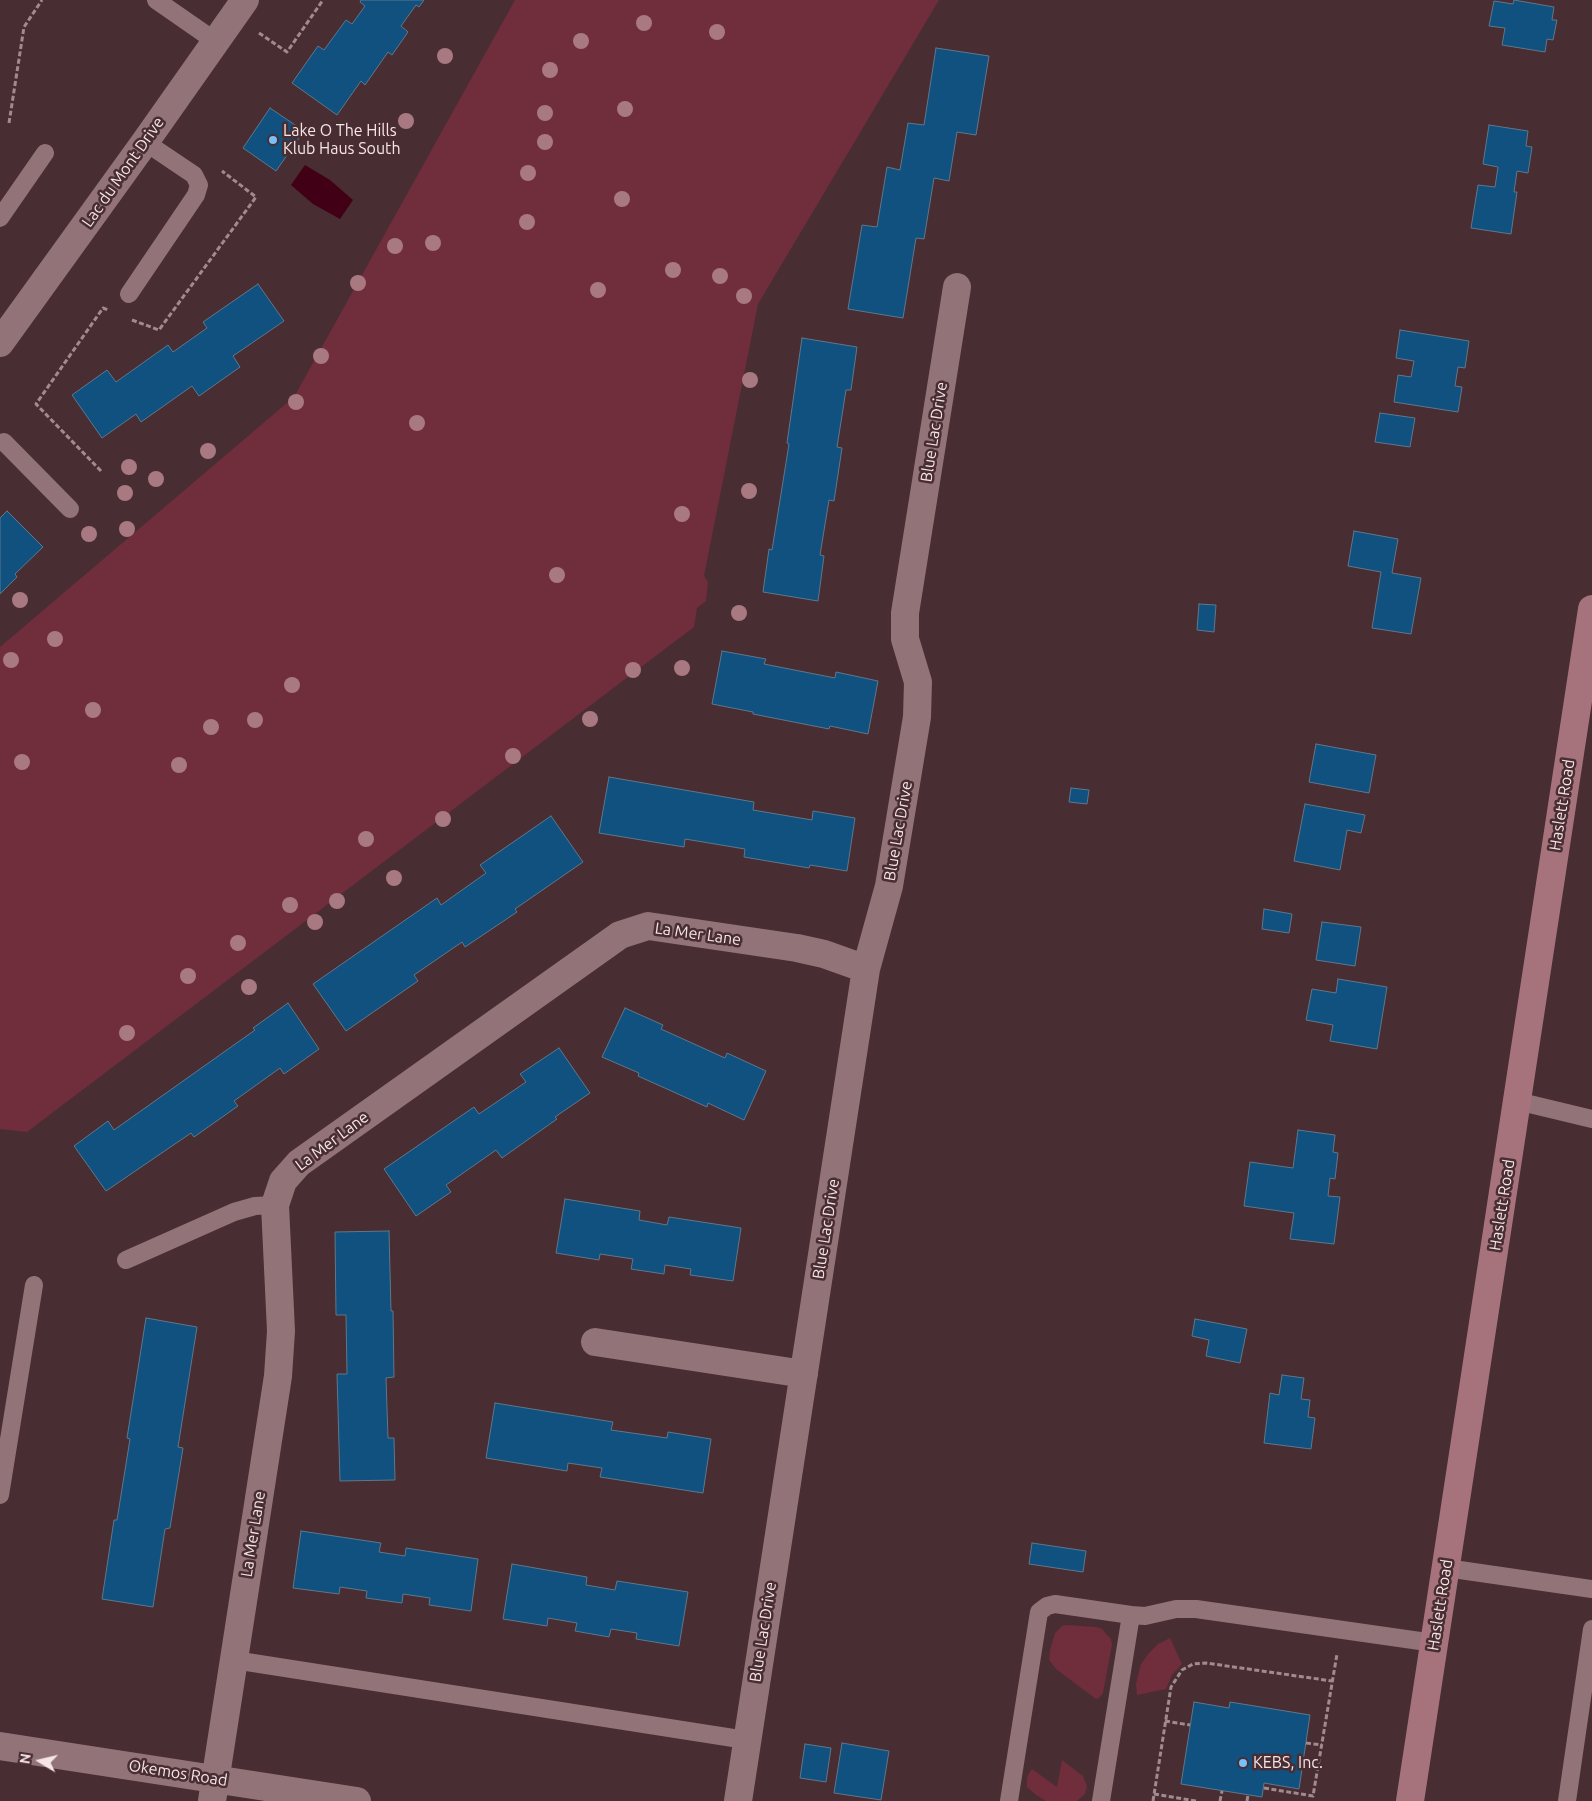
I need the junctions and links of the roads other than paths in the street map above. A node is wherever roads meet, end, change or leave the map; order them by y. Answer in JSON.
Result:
{"nodes":[{"id":1,"x":156,"y":0,"type":"edge"},
{"id":2,"x":240,"y":7,"type":"edge"},
{"id":3,"x":216,"y":41,"type":"junction"},
{"id":4,"x":145,"y":142,"type":"junction"},
{"id":5,"x":45,"y":152,"type":"dead end"},
{"id":6,"x":0,"y":218,"type":"edge"},
{"id":7,"x":957,"y":287,"type":"dead end"},
{"id":8,"x":129,"y":294,"type":"dead end"},
{"id":9,"x":4,"y":331,"type":"edge"},
{"id":10,"x":1,"y":442,"type":"edge"},
{"id":11,"x":70,"y":509,"type":"dead end"},
{"id":12,"x":1592,"y":609,"type":"edge"},
{"id":13,"x":866,"y":969,"type":"junction"},
{"id":14,"x":1517,"y":1101,"type":"junction"},
{"id":15,"x":1592,"y":1119,"type":"edge"},
{"id":16,"x":276,"y":1205,"type":"junction"},
{"id":17,"x":126,"y":1260,"type":"dead end"},
{"id":18,"x":34,"y":1285,"type":"dead end"},
{"id":19,"x":595,"y":1342,"type":"dead end"},
{"id":20,"x":804,"y":1374,"type":"junction"},
{"id":21,"x":0,"y":1495,"type":"edge"},
{"id":22,"x":1446,"y":1568,"type":"junction"},
{"id":23,"x":1592,"y":1589,"type":"edge"},
{"id":24,"x":1131,"y":1615,"type":"junction"},
{"id":25,"x":1592,"y":1629,"type":"edge"},
{"id":26,"x":1434,"y":1642,"type":"junction"},
{"id":27,"x":234,"y":1660,"type":"junction"},
{"id":28,"x":746,"y":1740,"type":"junction"},
{"id":29,"x":0,"y":1746,"type":"edge"},
{"id":30,"x":213,"y":1790,"type":"edge"},
{"id":31,"x":357,"y":1801,"type":"edge"},
{"id":32,"x":738,"y":1801,"type":"edge"},
{"id":33,"x":1009,"y":1801,"type":"edge"},
{"id":34,"x":1101,"y":1801,"type":"edge"},
{"id":35,"x":1410,"y":1801,"type":"edge"},
{"id":36,"x":1566,"y":1801,"type":"edge"}],
"edges":[{"from":1,"to":3,"type":"lane"},
{"from":2,"to":3,"type":"street","name":"Lac du Mont Drive"},
{"from":3,"to":4,"type":"street","name":"Lac du Mont Drive"},
{"from":4,"to":8,"type":"lane"},
{"from":4,"to":9,"type":"street","name":"Lac du Mont Drive"},
{"from":5,"to":6,"type":"lane"},
{"from":7,"to":13,"type":"street","name":"Blue Lac Drive"},
{"from":10,"to":11,"type":"lane"},
{"from":12,"to":14,"type":"main road","name":"Haslett Road"},
{"from":13,"to":16,"type":"street","name":"La Mer Lane"},
{"from":13,"to":20,"type":"street","name":"Blue Lac Drive"},
{"from":14,"to":15,"type":"lane"},
{"from":14,"to":22,"type":"main road","name":"Haslett Road"},
{"from":16,"to":17,"type":"lane"},
{"from":16,"to":27,"type":"street","name":"La Mer Lane"},
{"from":18,"to":21,"type":"lane"},
{"from":19,"to":20,"type":"street"},
{"from":20,"to":28,"type":"street","name":"Blue Lac Drive"},
{"from":22,"to":23,"type":"lane"},
{"from":22,"to":26,"type":"main road","name":"Haslett Road"},
{"from":24,"to":26,"type":"lane"},
{"from":24,"to":33,"type":"lane"},
{"from":24,"to":34,"type":"lane"},
{"from":25,"to":36,"type":"lane"},
{"from":26,"to":35,"type":"main road","name":"Haslett Road"},
{"from":27,"to":28,"type":"lane"},
{"from":27,"to":30,"type":"street","name":"La Mer Lane"},
{"from":28,"to":32,"type":"street","name":"Blue Lac Drive"},
{"from":29,"to":30,"type":"street","name":"Okemos Road"},
{"from":30,"to":31,"type":"street","name":"Okemos Road"}]}
